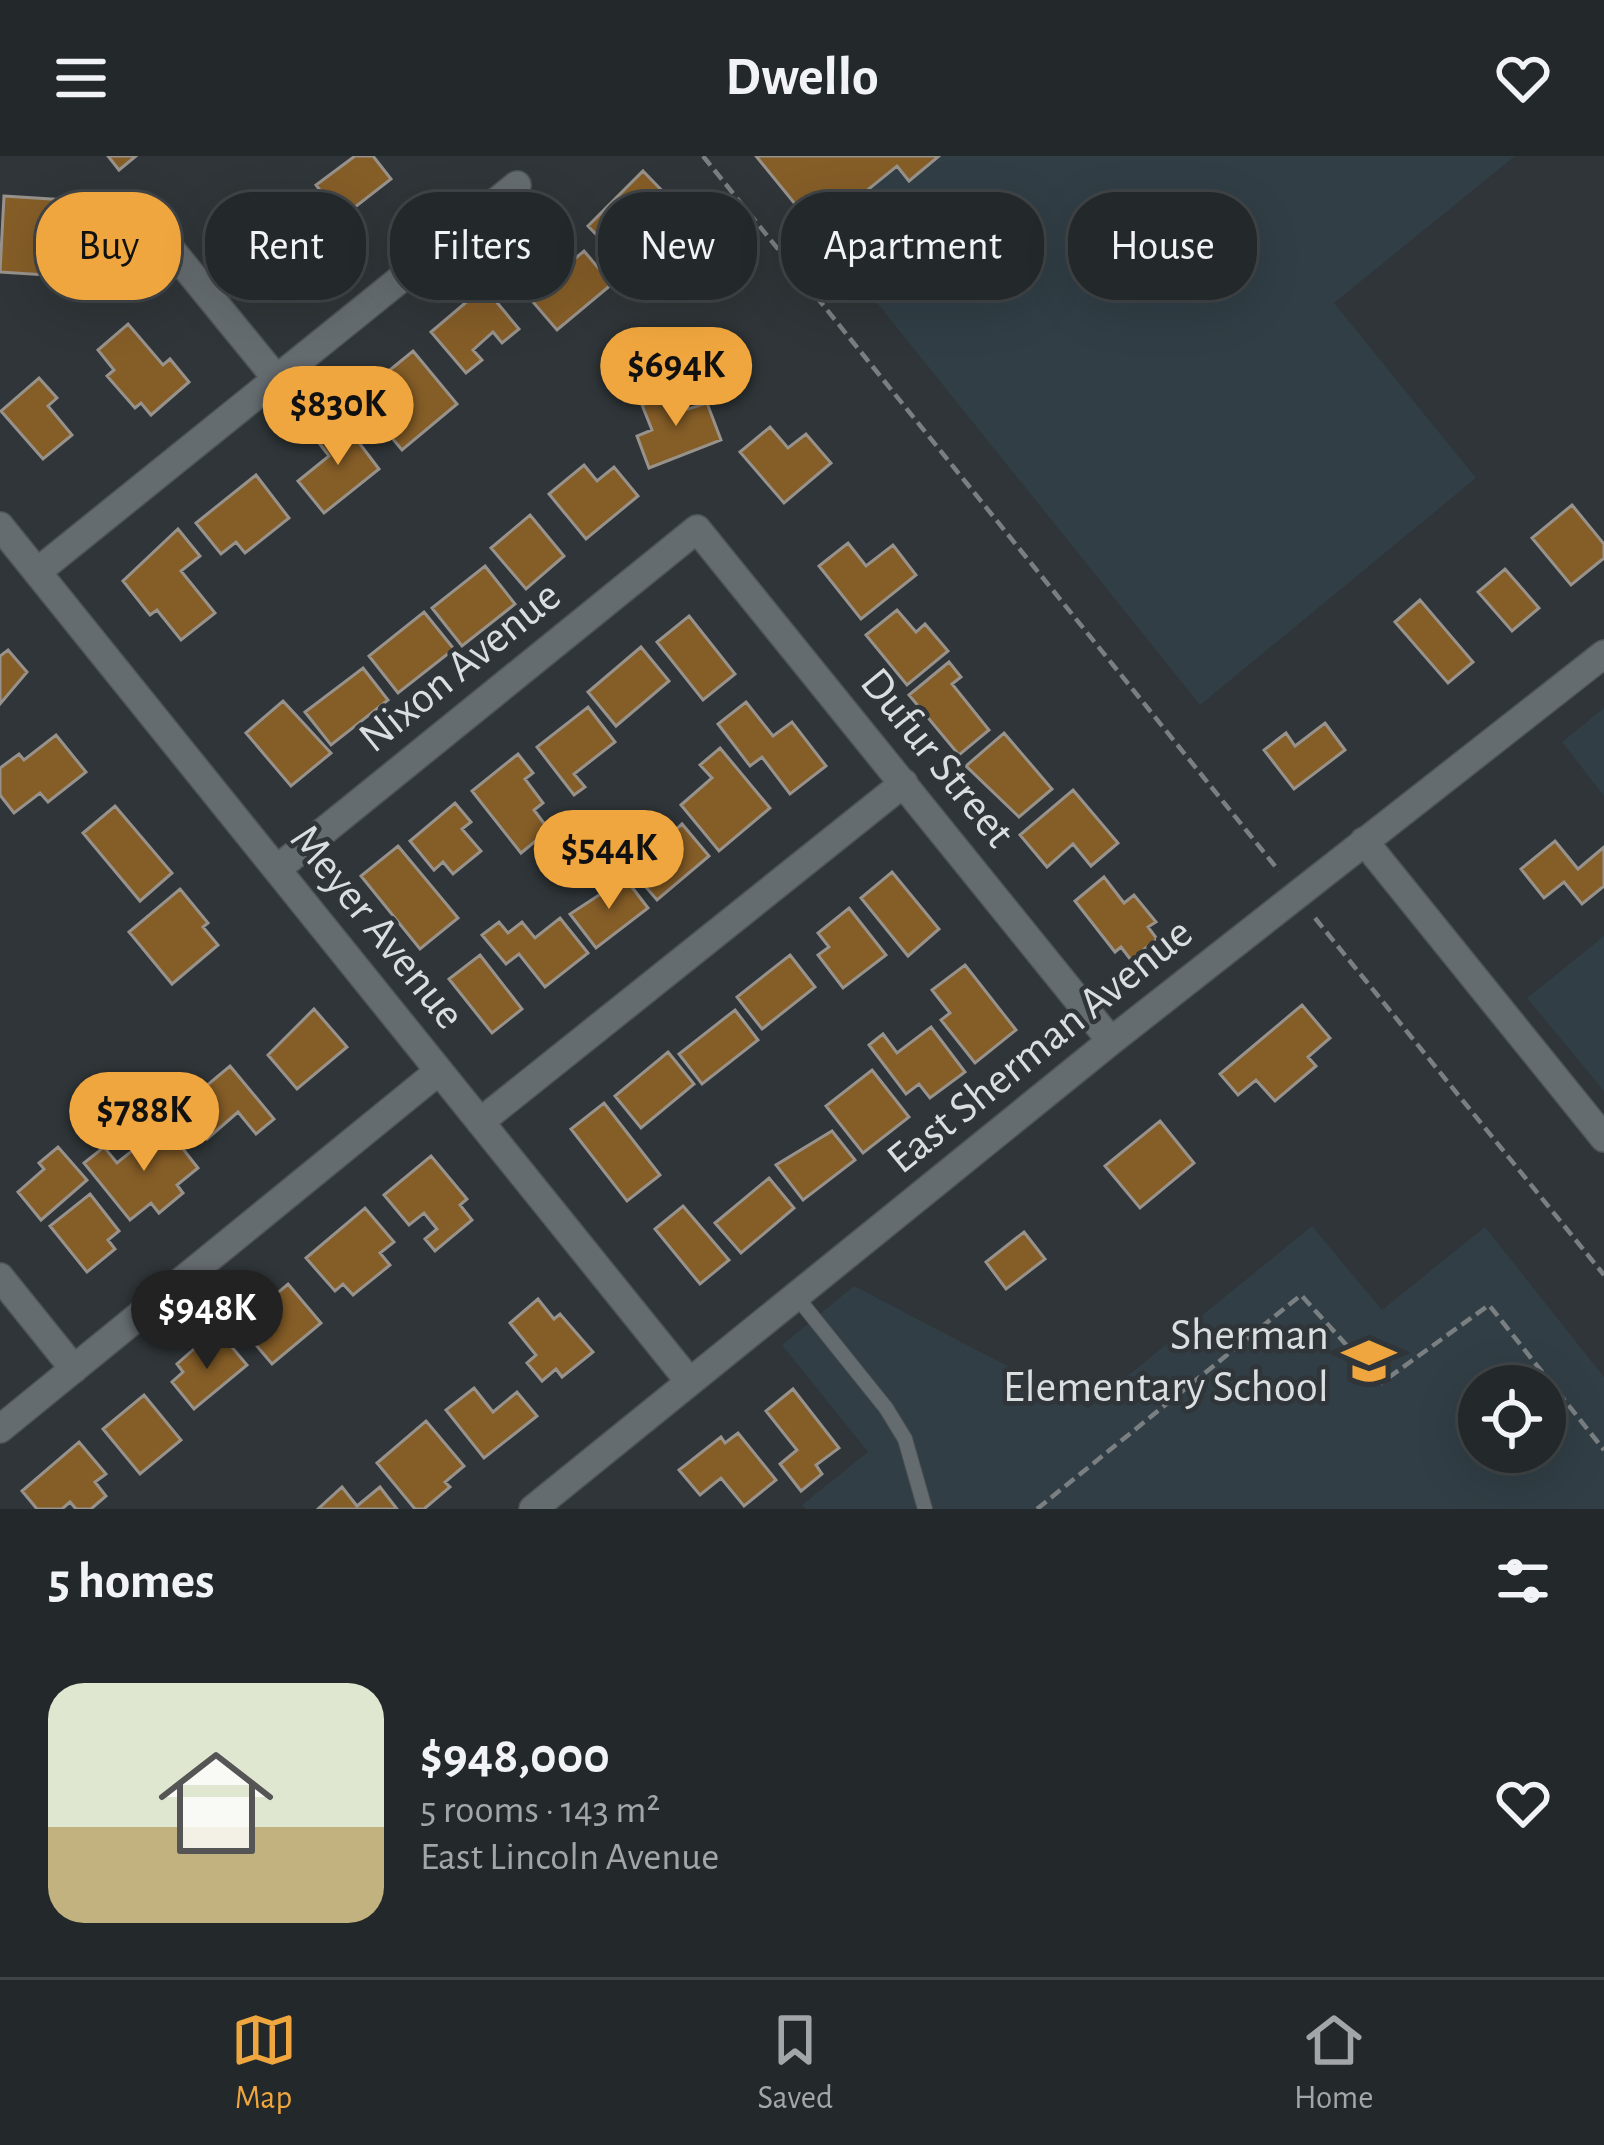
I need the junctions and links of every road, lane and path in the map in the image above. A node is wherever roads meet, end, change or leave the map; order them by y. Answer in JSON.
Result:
{"nodes":[{"id":1,"x":703,"y":156,"type":"edge"},
{"id":2,"x":517,"y":185,"type":"dead end"},
{"id":3,"x":181,"y":263,"type":"edge"},
{"id":4,"x":276,"y":379,"type":"junction"},
{"id":5,"x":0,"y":526,"type":"edge"},
{"id":6,"x":697,"y":530,"type":"joint"},
{"id":7,"x":37,"y":572,"type":"junction"},
{"id":8,"x":1604,"y":654,"type":"edge"},
{"id":9,"x":904,"y":783,"type":"junction"},
{"id":10,"x":1364,"y":841,"type":"junction"},
{"id":11,"x":277,"y":869,"type":"junction"},
{"id":12,"x":1298,"y":894,"type":"junction"},
{"id":13,"x":1111,"y":1041,"type":"junction"},
{"id":14,"x":439,"y":1071,"type":"junction"},
{"id":15,"x":481,"y":1122,"type":"junction"},
{"id":16,"x":1604,"y":1138,"type":"edge"},
{"id":17,"x":1604,"y":1275,"type":"edge"},
{"id":18,"x":0,"y":1276,"type":"edge"},
{"id":19,"x":796,"y":1296,"type":"junction"},
{"id":20,"x":74,"y":1369,"type":"junction"},
{"id":21,"x":689,"y":1381,"type":"junction"},
{"id":22,"x":0,"y":1429,"type":"edge"},
{"id":23,"x":1604,"y":1450,"type":"edge"},
{"id":24,"x":533,"y":1509,"type":"edge"},
{"id":25,"x":925,"y":1509,"type":"edge"},
{"id":26,"x":1037,"y":1509,"type":"edge"}],
"edges":[{"from":1,"to":12,"type":"path"},
{"from":2,"to":4,"type":"street"},
{"from":3,"to":4,"type":"street"},
{"from":4,"to":7,"type":"street"},
{"from":5,"to":7,"type":"street","name":"Meyer Avenue"},
{"from":6,"to":9,"type":"street","name":"Dufur Street"},
{"from":6,"to":11,"type":"street","name":"Nixon Avenue"},
{"from":7,"to":11,"type":"street","name":"Meyer Avenue"},
{"from":8,"to":10,"type":"street","name":"East Sherman Avenue"},
{"from":9,"to":13,"type":"street","name":"Dufur Street"},
{"from":9,"to":15,"type":"street"},
{"from":10,"to":12,"type":"street","name":"East Sherman Avenue"},
{"from":10,"to":16,"type":"street"},
{"from":11,"to":14,"type":"street","name":"Meyer Avenue"},
{"from":12,"to":13,"type":"street","name":"East Sherman Avenue"},
{"from":12,"to":17,"type":"path"},
{"from":13,"to":19,"type":"street","name":"East Sherman Avenue"},
{"from":14,"to":15,"type":"street","name":"Meyer Avenue"},
{"from":14,"to":20,"type":"street"},
{"from":15,"to":21,"type":"street","name":"Meyer Avenue"},
{"from":18,"to":20,"type":"street"},
{"from":19,"to":21,"type":"street","name":"East Sherman Avenue"},
{"from":19,"to":25,"type":"lane"},
{"from":20,"to":22,"type":"street"},
{"from":21,"to":24,"type":"street","name":"East Sherman Avenue"},
{"from":23,"to":26,"type":"path"}]}
